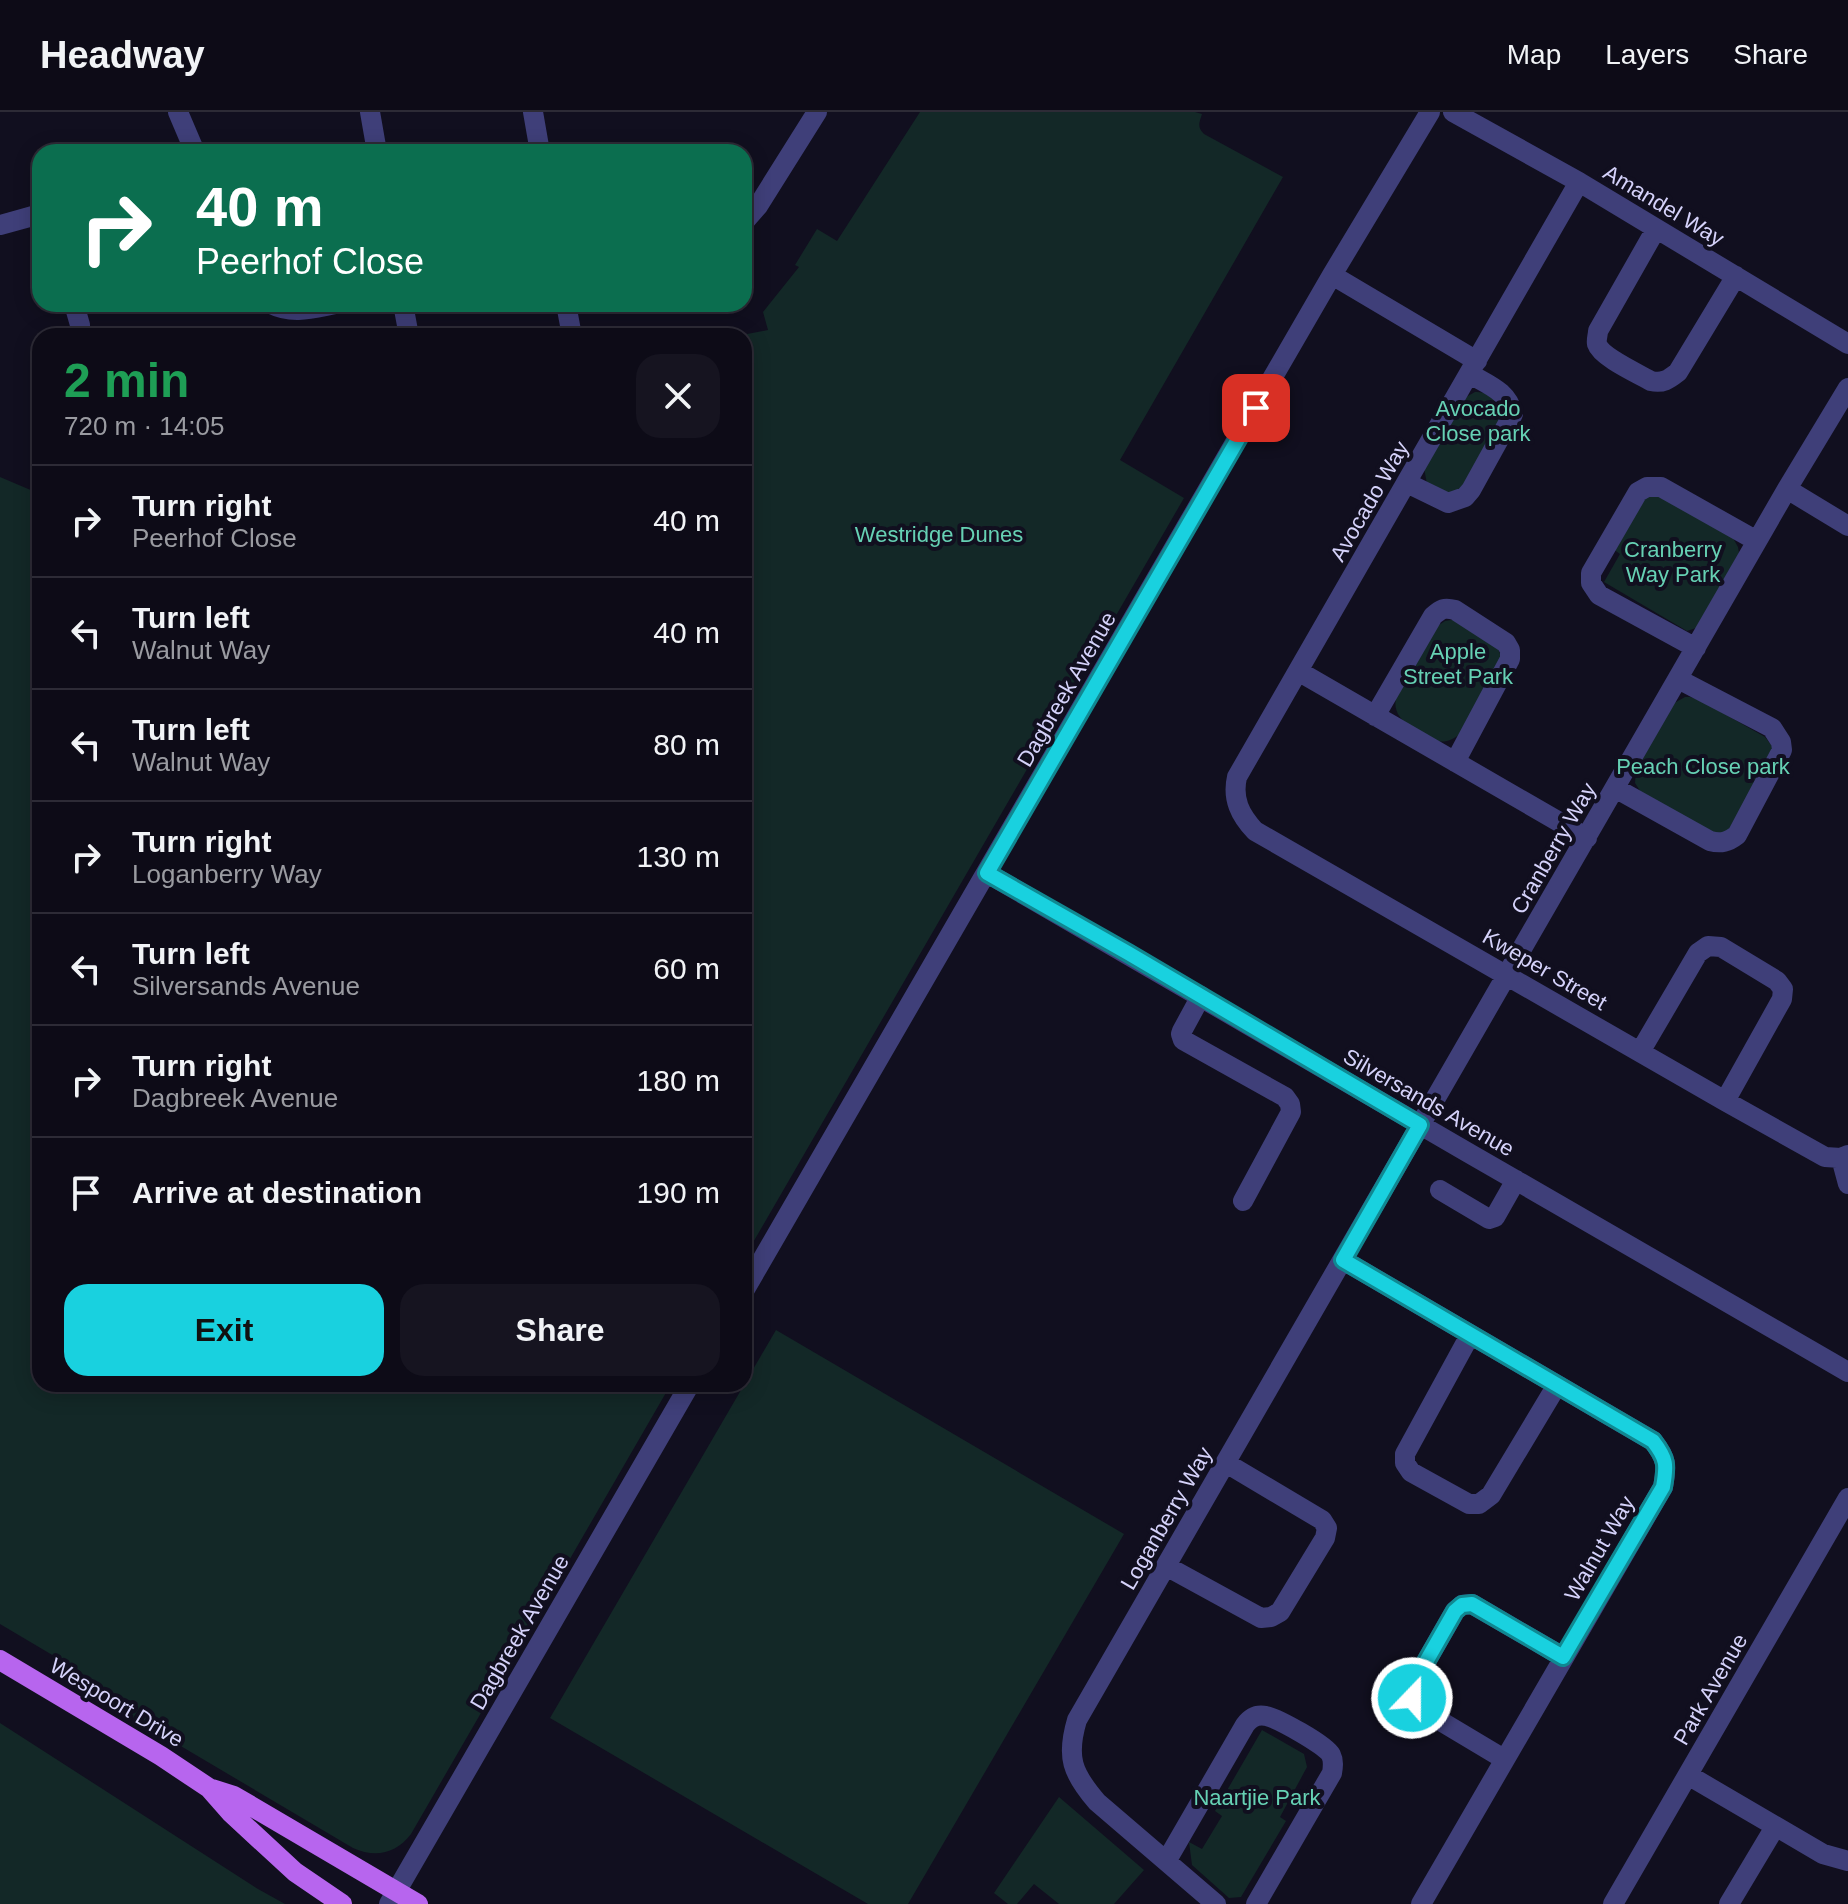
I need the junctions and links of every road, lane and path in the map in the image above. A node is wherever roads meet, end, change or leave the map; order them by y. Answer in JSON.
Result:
{"nodes":[{"id":1,"x":370,"y":112,"type":"edge"},
{"id":2,"x":533,"y":112,"type":"edge"},
{"id":3,"x":817,"y":112,"type":"edge"},
{"id":4,"x":1430,"y":112,"type":"edge"},
{"id":5,"x":1453,"y":112,"type":"edge"},
{"id":6,"x":181,"y":113,"type":"edge"},
{"id":7,"x":192,"y":144,"type":"edge"},
{"id":8,"x":376,"y":144,"type":"edge"},
{"id":9,"x":539,"y":144,"type":"edge"},
{"id":10,"x":1579,"y":182,"type":"junction"},
{"id":11,"x":752,"y":213,"type":"edge"},
{"id":12,"x":32,"y":216,"type":"edge"},
{"id":13,"x":0,"y":225,"type":"edge"},
{"id":14,"x":1656,"y":229,"type":"junction"},
{"id":15,"x":1332,"y":275,"type":"junction"},
{"id":16,"x":1736,"y":276,"type":"junction"},
{"id":17,"x":1848,"y":344,"type":"edge"},
{"id":18,"x":1473,"y":367,"type":"junction"},
{"id":19,"x":1848,"y":388,"type":"edge"},
{"id":20,"x":1407,"y":483,"type":"junction"},
{"id":21,"x":1787,"y":489,"type":"junction"},
{"id":22,"x":1848,"y":526,"type":"edge"},
{"id":23,"x":1757,"y":541,"type":"junction"},
{"id":24,"x":1696,"y":648,"type":"junction"},
{"id":25,"x":1298,"y":671,"type":"junction"},
{"id":26,"x":1678,"y":679,"type":"junction"},
{"id":27,"x":1375,"y":716,"type":"junction"},
{"id":28,"x":1455,"y":762,"type":"junction"},
{"id":29,"x":1615,"y":788,"type":"junction"},
{"id":30,"x":1237,"y":804,"type":"joint"},
{"id":31,"x":1587,"y":838,"type":"junction"},
{"id":32,"x":987,"y":873,"type":"junction"},
{"id":33,"x":1508,"y":975,"type":"junction"},
{"id":34,"x":1201,"y":996,"type":"junction"},
{"id":35,"x":1640,"y":1052,"type":"junction"},
{"id":36,"x":1725,"y":1101,"type":"junction"},
{"id":37,"x":1420,"y":1125,"type":"junction"},
{"id":38,"x":1845,"y":1157,"type":"edge"},
{"id":39,"x":1516,"y":1180,"type":"junction"},
{"id":40,"x":1848,"y":1184,"type":"edge"},
{"id":41,"x":1440,"y":1190,"type":"dead end"},
{"id":42,"x":1243,"y":1201,"type":"dead end"},
{"id":43,"x":1343,"y":1260,"type":"junction"},
{"id":44,"x":752,"y":1277,"type":"edge"},
{"id":45,"x":1470,"y":1335,"type":"junction"},
{"id":46,"x":1848,"y":1372,"type":"edge"},
{"id":47,"x":1557,"y":1385,"type":"junction"},
{"id":48,"x":685,"y":1392,"type":"edge"},
{"id":49,"x":1226,"y":1463,"type":"junction"},
{"id":50,"x":1848,"y":1498,"type":"edge"},
{"id":51,"x":1166,"y":1566,"type":"junction"},
{"id":52,"x":1563,"y":1657,"type":"junction"},
{"id":53,"x":0,"y":1660,"type":"edge"},
{"id":54,"x":1504,"y":1759,"type":"junction"},
{"id":55,"x":1688,"y":1775,"type":"junction"},
{"id":56,"x":209,"y":1788,"type":"junction"},
{"id":57,"x":1775,"y":1827,"type":"junction"},
{"id":58,"x":1167,"y":1860,"type":"junction"},
{"id":59,"x":1848,"y":1861,"type":"edge"},
{"id":60,"x":392,"y":1898,"type":"edge"},
{"id":61,"x":342,"y":1904,"type":"edge"},
{"id":62,"x":418,"y":1904,"type":"edge"},
{"id":63,"x":1216,"y":1904,"type":"edge"},
{"id":64,"x":1256,"y":1904,"type":"edge"},
{"id":65,"x":1421,"y":1904,"type":"edge"},
{"id":66,"x":1613,"y":1904,"type":"edge"},
{"id":67,"x":1729,"y":1904,"type":"edge"}],
"edges":[{"from":1,"to":8,"type":"street"},
{"from":2,"to":9,"type":"street"},
{"from":3,"to":11,"type":"street"},
{"from":4,"to":15,"type":"street","name":"Dagbreek Avenue"},
{"from":5,"to":10,"type":"street","name":"Amandel Way"},
{"from":6,"to":7,"type":"street"},
{"from":10,"to":14,"type":"street","name":"Amandel Way"},
{"from":10,"to":18,"type":"street","name":"Avocado Way"},
{"from":12,"to":13,"type":"street"},
{"from":14,"to":16,"type":"street","name":"Amandel Way"},
{"from":14,"to":16,"type":"street"},
{"from":15,"to":18,"type":"street"},
{"from":15,"to":32,"type":"street","name":"Dagbreek Avenue"},
{"from":16,"to":17,"type":"street","name":"Amandel Way"},
{"from":18,"to":20,"type":"street","name":"Avocado Way"},
{"from":18,"to":20,"type":"street"},
{"from":19,"to":21,"type":"street","name":"Cranberry Way"},
{"from":20,"to":25,"type":"street","name":"Avocado Way"},
{"from":21,"to":22,"type":"street"},
{"from":21,"to":23,"type":"street","name":"Cranberry Way"},
{"from":23,"to":24,"type":"street","name":"Cranberry Way"},
{"from":23,"to":24,"type":"street"},
{"from":24,"to":26,"type":"street","name":"Cranberry Way"},
{"from":25,"to":27,"type":"street"},
{"from":25,"to":30,"type":"street","name":"Avocado Way"},
{"from":26,"to":29,"type":"street","name":"Cranberry Way"},
{"from":26,"to":29,"type":"street"},
{"from":27,"to":28,"type":"street"},
{"from":27,"to":28,"type":"street"},
{"from":28,"to":31,"type":"street"},
{"from":29,"to":31,"type":"street","name":"Cranberry Way"},
{"from":30,"to":33,"type":"street","name":"Kweper Street"},
{"from":31,"to":33,"type":"street","name":"Cranberry Way"},
{"from":32,"to":34,"type":"street","name":"Silversands Avenue"},
{"from":32,"to":44,"type":"street","name":"Dagbreek Avenue"},
{"from":33,"to":35,"type":"street","name":"Kweper Street"},
{"from":33,"to":37,"type":"street","name":"Cranberry Way"},
{"from":34,"to":37,"type":"street","name":"Silversands Avenue"},
{"from":34,"to":42,"type":"street"},
{"from":35,"to":36,"type":"street","name":"Kweper Street"},
{"from":35,"to":36,"type":"street"},
{"from":36,"to":38,"type":"street","name":"Kweper Street"},
{"from":37,"to":39,"type":"street","name":"Silversands Avenue"},
{"from":37,"to":43,"type":"street","name":"Loganberry Way"},
{"from":38,"to":40,"type":"street"},
{"from":39,"to":41,"type":"street"},
{"from":39,"to":46,"type":"street","name":"Silversands Avenue"},
{"from":43,"to":45,"type":"street","name":"Walnut Way"},
{"from":43,"to":49,"type":"street","name":"Loganberry Way"},
{"from":45,"to":47,"type":"street","name":"Walnut Way"},
{"from":45,"to":47,"type":"street"},
{"from":47,"to":52,"type":"street","name":"Walnut Way"},
{"from":48,"to":60,"type":"street","name":"Dagbreek Avenue"},
{"from":49,"to":51,"type":"street","name":"Loganberry Way"},
{"from":49,"to":51,"type":"street"},
{"from":50,"to":55,"type":"street","name":"Park Avenue"},
{"from":51,"to":58,"type":"street","name":"Loganberry Way"},
{"from":52,"to":54,"type":"street","name":"Walnut Way"},
{"from":52,"to":54,"type":"street"},
{"from":53,"to":56,"type":"main road","name":"Wespoort Drive"},
{"from":54,"to":65,"type":"street","name":"Walnut Way"},
{"from":55,"to":57,"type":"street"},
{"from":55,"to":66,"type":"street","name":"Park Avenue"},
{"from":56,"to":60,"type":"main road","name":"Wespoort Drive"},
{"from":56,"to":61,"type":"main road","name":"Wespoort Drive"},
{"from":57,"to":59,"type":"street"},
{"from":57,"to":67,"type":"street"},
{"from":58,"to":63,"type":"street","name":"Loganberry Way"},
{"from":58,"to":64,"type":"street"},
{"from":60,"to":62,"type":"main road","name":"Wespoort Drive"}]}
